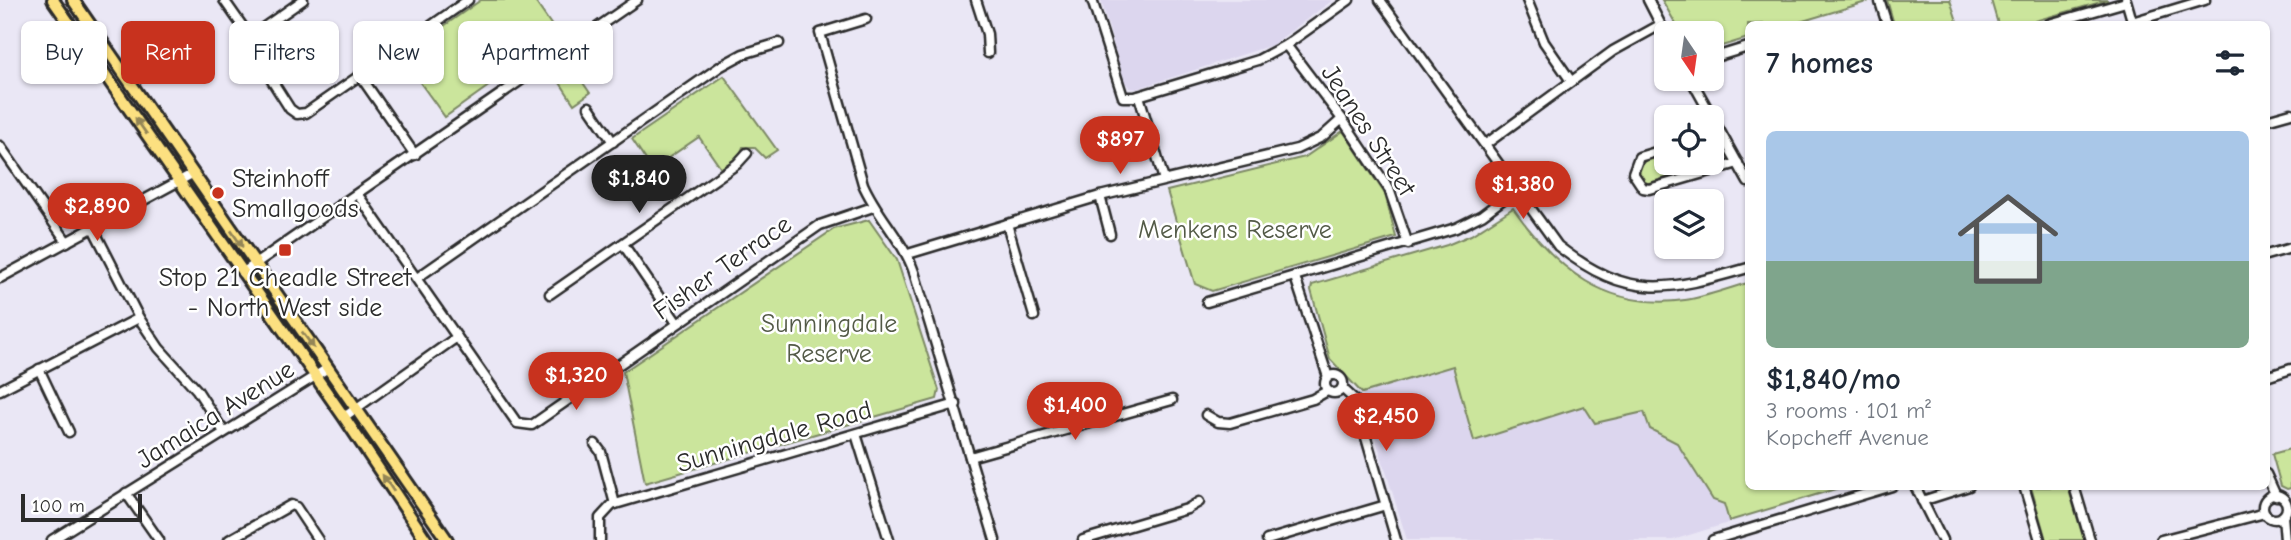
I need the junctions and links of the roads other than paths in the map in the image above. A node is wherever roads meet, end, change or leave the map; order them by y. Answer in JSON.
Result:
{"nodes":[{"id":1,"x":53,"y":0,"type":"edge"},
{"id":2,"x":73,"y":0,"type":"edge"},
{"id":3,"x":224,"y":0,"type":"edge"},
{"id":4,"x":303,"y":0,"type":"edge"},
{"id":5,"x":468,"y":0,"type":"edge"},
{"id":6,"x":637,"y":0,"type":"edge"},
{"id":7,"x":976,"y":0,"type":"edge"},
{"id":8,"x":1092,"y":0,"type":"edge"},
{"id":9,"x":1349,"y":0,"type":"edge"},
{"id":10,"x":1380,"y":0,"type":"edge"},
{"id":11,"x":1527,"y":0,"type":"edge"},
{"id":12,"x":1648,"y":0,"type":"edge"},
{"id":13,"x":2205,"y":0,"type":"edge"},
{"id":14,"x":2126,"y":1,"type":"edge"},
{"id":15,"x":1880,"y":2,"type":"dead end"},
{"id":16,"x":866,"y":19,"type":"dead end"},
{"id":17,"x":239,"y":21,"type":"edge"},
{"id":18,"x":273,"y":21,"type":"edge"},
{"id":19,"x":439,"y":21,"type":"edge"},
{"id":20,"x":1658,"y":21,"type":"edge"},
{"id":21,"x":1886,"y":21,"type":"edge"},
{"id":22,"x":2059,"y":21,"type":"edge"},
{"id":23,"x":2132,"y":21,"type":"edge"},
{"id":24,"x":2139,"y":21,"type":"edge"},
{"id":25,"x":1654,"y":28,"type":"edge"},
{"id":26,"x":779,"y":43,"type":"dead end"},
{"id":27,"x":1286,"y":45,"type":"junction"},
{"id":28,"x":1745,"y":48,"type":"edge"},
{"id":29,"x":988,"y":53,"type":"dead end"},
{"id":30,"x":1724,"y":54,"type":"edge"},
{"id":31,"x":1571,"y":81,"type":"junction"},
{"id":32,"x":353,"y":82,"type":"edge"},
{"id":33,"x":274,"y":84,"type":"edge"},
{"id":34,"x":365,"y":84,"type":"edge"},
{"id":35,"x":1139,"y":96,"type":"junction"},
{"id":36,"x":589,"y":107,"type":"dead end"},
{"id":37,"x":2291,"y":113,"type":"edge"},
{"id":38,"x":1342,"y":119,"type":"junction"},
{"id":39,"x":2270,"y":119,"type":"edge"},
{"id":40,"x":1724,"y":136,"type":"edge"},
{"id":41,"x":612,"y":142,"type":"junction"},
{"id":42,"x":1486,"y":144,"type":"junction"},
{"id":43,"x":0,"y":146,"type":"edge"},
{"id":44,"x":747,"y":153,"type":"dead end"},
{"id":45,"x":1654,"y":153,"type":"edge"},
{"id":46,"x":415,"y":155,"type":"junction"},
{"id":47,"x":1738,"y":163,"type":"junction"},
{"id":48,"x":1724,"y":167,"type":"edge"},
{"id":49,"x":192,"y":174,"type":"junction"},
{"id":50,"x":1697,"y":175,"type":"edge"},
{"id":51,"x":1745,"y":176,"type":"edge"},
{"id":52,"x":1164,"y":180,"type":"junction"},
{"id":53,"x":180,"y":182,"type":"junction"},
{"id":54,"x":1518,"y":188,"type":"junction"},
{"id":55,"x":358,"y":195,"type":"junction"},
{"id":56,"x":1100,"y":196,"type":"junction"},
{"id":57,"x":873,"y":207,"type":"junction"},
{"id":58,"x":1007,"y":224,"type":"junction"},
{"id":59,"x":93,"y":228,"type":"junction"},
{"id":60,"x":1110,"y":234,"type":"dead end"},
{"id":61,"x":67,"y":242,"type":"junction"},
{"id":62,"x":623,"y":244,"type":"junction"},
{"id":63,"x":1408,"y":244,"type":"junction"},
{"id":64,"x":2291,"y":248,"type":"edge"},
{"id":65,"x":908,"y":254,"type":"junction"},
{"id":66,"x":2270,"y":254,"type":"edge"},
{"id":67,"x":254,"y":264,"type":"junction"},
{"id":68,"x":1745,"y":269,"type":"edge"},
{"id":69,"x":242,"y":273,"type":"junction"},
{"id":70,"x":1295,"y":277,"type":"junction"},
{"id":71,"x":0,"y":278,"type":"edge"},
{"id":72,"x":417,"y":278,"type":"junction"},
{"id":73,"x":550,"y":294,"type":"dead end"},
{"id":74,"x":1207,"y":302,"type":"dead end"},
{"id":75,"x":1034,"y":316,"type":"dead end"},
{"id":76,"x":139,"y":318,"type":"junction"},
{"id":77,"x":677,"y":323,"type":"junction"},
{"id":78,"x":457,"y":337,"type":"junction"},
{"id":79,"x":328,"y":368,"type":"junction"},
{"id":80,"x":39,"y":369,"type":"junction"},
{"id":81,"x":2291,"y":369,"type":"edge"},
{"id":82,"x":2270,"y":376,"type":"edge"},
{"id":83,"x":316,"y":377,"type":"junction"},
{"id":84,"x":1328,"y":377,"type":"junction"},
{"id":85,"x":1342,"y":388,"type":"junction"},
{"id":86,"x":0,"y":390,"type":"edge"},
{"id":87,"x":1327,"y":391,"type":"junction"},
{"id":88,"x":1172,"y":400,"type":"dead end"},
{"id":89,"x":956,"y":404,"type":"junction"},
{"id":90,"x":356,"y":408,"type":"junction"},
{"id":91,"x":1206,"y":415,"type":"dead end"},
{"id":92,"x":344,"y":416,"type":"junction"},
{"id":93,"x":69,"y":432,"type":"dead end"},
{"id":94,"x":224,"y":432,"type":"junction"},
{"id":95,"x":856,"y":434,"type":"junction"},
{"id":96,"x":595,"y":444,"type":"dead end"},
{"id":97,"x":970,"y":457,"type":"junction"},
{"id":98,"x":2270,"y":485,"type":"edge"},
{"id":99,"x":1879,"y":490,"type":"edge"},
{"id":100,"x":1916,"y":490,"type":"edge"},
{"id":101,"x":1956,"y":490,"type":"edge"},
{"id":102,"x":2025,"y":490,"type":"edge"},
{"id":103,"x":2075,"y":490,"type":"edge"},
{"id":104,"x":126,"y":493,"type":"junction"},
{"id":105,"x":1922,"y":501,"type":"junction"},
{"id":106,"x":1199,"y":502,"type":"dead end"},
{"id":107,"x":2278,"y":503,"type":"edge"},
{"id":108,"x":615,"y":504,"type":"junction"},
{"id":109,"x":1386,"y":505,"type":"junction"},
{"id":110,"x":2279,"y":517,"type":"junction"},
{"id":111,"x":1088,"y":539,"type":"edge"},
{"id":112,"x":52,"y":540,"type":"edge"},
{"id":113,"x":159,"y":540,"type":"edge"},
{"id":114,"x":229,"y":540,"type":"edge"},
{"id":115,"x":318,"y":540,"type":"edge"},
{"id":116,"x":426,"y":540,"type":"edge"},
{"id":117,"x":447,"y":540,"type":"edge"},
{"id":118,"x":600,"y":540,"type":"edge"},
{"id":119,"x":889,"y":540,"type":"edge"},
{"id":120,"x":995,"y":540,"type":"edge"},
{"id":121,"x":1267,"y":540,"type":"edge"},
{"id":122,"x":1396,"y":540,"type":"edge"},
{"id":123,"x":1713,"y":540,"type":"edge"},
{"id":124,"x":1942,"y":540,"type":"edge"},
{"id":125,"x":2040,"y":540,"type":"edge"},
{"id":126,"x":2090,"y":540,"type":"edge"},
{"id":127,"x":2161,"y":540,"type":"edge"},
{"id":128,"x":2284,"y":540,"type":"edge"}],
"edges":[{"from":53,"to":1,"type":"main road","one_way":true},
{"from":2,"to":49,"type":"main road"},
{"from":3,"to":17,"type":"street"},
{"from":4,"to":18,"type":"street"},
{"from":5,"to":19,"type":"street"},
{"from":6,"to":46,"type":"street"},
{"from":7,"to":29,"type":"street"},
{"from":8,"to":35,"type":"street"},
{"from":9,"to":27,"type":"street"},
{"from":10,"to":42,"type":"street"},
{"from":11,"to":31,"type":"street"},
{"from":12,"to":20,"type":"street"},
{"from":13,"to":24,"type":"street"},
{"from":14,"to":22,"type":"street"},
{"from":14,"to":23,"type":"street"},
{"from":15,"to":21,"type":"street"},
{"from":16,"to":57,"type":"street"},
{"from":25,"to":31,"type":"street"},
{"from":26,"to":41,"type":"street"},
{"from":27,"to":35,"type":"street"},
{"from":27,"to":38,"type":"street","name":"Jeanes Street"},
{"from":28,"to":30,"type":"street"},
{"from":31,"to":42,"type":"street"},
{"from":32,"to":33,"type":"street"},
{"from":34,"to":46,"type":"street"},
{"from":35,"to":52,"type":"street"},
{"from":36,"to":41,"type":"street"},
{"from":37,"to":39,"type":"street"},
{"from":38,"to":52,"type":"street"},
{"from":38,"to":63,"type":"street","name":"Jeanes Street"},
{"from":40,"to":47,"type":"street"},
{"from":41,"to":72,"type":"street"},
{"from":42,"to":54,"type":"street"},
{"from":43,"to":61,"type":"street"},
{"from":44,"to":62,"type":"street"},
{"from":45,"to":50,"type":"street"},
{"from":46,"to":55,"type":"street"},
{"from":47,"to":48,"type":"street"},
{"from":47,"to":51,"type":"street"},
{"from":49,"to":53,"type":"street"},
{"from":49,"to":67,"type":"main road","one_way":true},
{"from":52,"to":56,"type":"street"},
{"from":53,"to":59,"type":"street"},
{"from":53,"to":69,"type":"main road"},
{"from":54,"to":63,"type":"street"},
{"from":54,"to":68,"type":"street"},
{"from":55,"to":67,"type":"street"},
{"from":55,"to":72,"type":"street","name":"Fisher Terrace"},
{"from":56,"to":58,"type":"street"},
{"from":56,"to":60,"type":"street"},
{"from":57,"to":65,"type":"street"},
{"from":57,"to":77,"type":"street","name":"Fisher Terrace"},
{"from":58,"to":65,"type":"street"},
{"from":58,"to":75,"type":"street"},
{"from":59,"to":61,"type":"street"},
{"from":59,"to":76,"type":"street"},
{"from":61,"to":71,"type":"street"},
{"from":62,"to":73,"type":"street"},
{"from":62,"to":77,"type":"street"},
{"from":63,"to":70,"type":"street"},
{"from":64,"to":66,"type":"street"},
{"from":65,"to":89,"type":"street"},
{"from":67,"to":69,"type":"street"},
{"from":67,"to":79,"type":"main road","one_way":true},
{"from":69,"to":83,"type":"main road"},
{"from":70,"to":74,"type":"street"},
{"from":70,"to":84,"type":"street"},
{"from":72,"to":78,"type":"street","name":"Fisher Terrace"},
{"from":76,"to":80,"type":"street"},
{"from":76,"to":94,"type":"street"},
{"from":77,"to":78,"type":"street","name":"Fisher Terrace"},
{"from":78,"to":90,"type":"street"},
{"from":79,"to":83,"type":"street","name":"Jamaica Avenue"},
{"from":79,"to":90,"type":"main road"},
{"from":80,"to":86,"type":"street"},
{"from":80,"to":93,"type":"street"},
{"from":81,"to":82,"type":"street"},
{"from":83,"to":92,"type":"main road"},
{"from":83,"to":94,"type":"street","name":"Jamaica Avenue"},
{"from":84,"to":85,"type":"street"},
{"from":84,"to":87,"type":"street"},
{"from":85,"to":87,"type":"street"},
{"from":85,"to":109,"type":"street"},
{"from":87,"to":91,"type":"street"},
{"from":88,"to":97,"type":"street"},
{"from":89,"to":95,"type":"street","name":"Sunningdale Road"},
{"from":89,"to":97,"type":"street"},
{"from":90,"to":92,"type":"street"},
{"from":90,"to":117,"type":"main road"},
{"from":116,"to":92,"type":"main road","one_way":true},
{"from":94,"to":104,"type":"street","name":"Jamaica Avenue"},
{"from":95,"to":108,"type":"street","name":"Sunningdale Road"},
{"from":95,"to":119,"type":"street"},
{"from":96,"to":108,"type":"street"},
{"from":97,"to":120,"type":"street"},
{"from":98,"to":107,"type":"street"},
{"from":99,"to":123,"type":"street"},
{"from":100,"to":105,"type":"street"},
{"from":101,"to":105,"type":"street"},
{"from":102,"to":125,"type":"street"},
{"from":103,"to":126,"type":"street"},
{"from":104,"to":112,"type":"street","name":"Jamaica Avenue"},
{"from":104,"to":113,"type":"street"},
{"from":105,"to":124,"type":"street"},
{"from":106,"to":111,"type":"street"},
{"from":107,"to":110,"type":"street"},
{"from":107,"to":110,"type":"street"},
{"from":107,"to":127,"type":"street"},
{"from":108,"to":118,"type":"street","name":"Sunningdale Road"},
{"from":109,"to":121,"type":"street"},
{"from":109,"to":122,"type":"street"},
{"from":110,"to":128,"type":"street"},
{"from":114,"to":115,"type":"street"}]}
